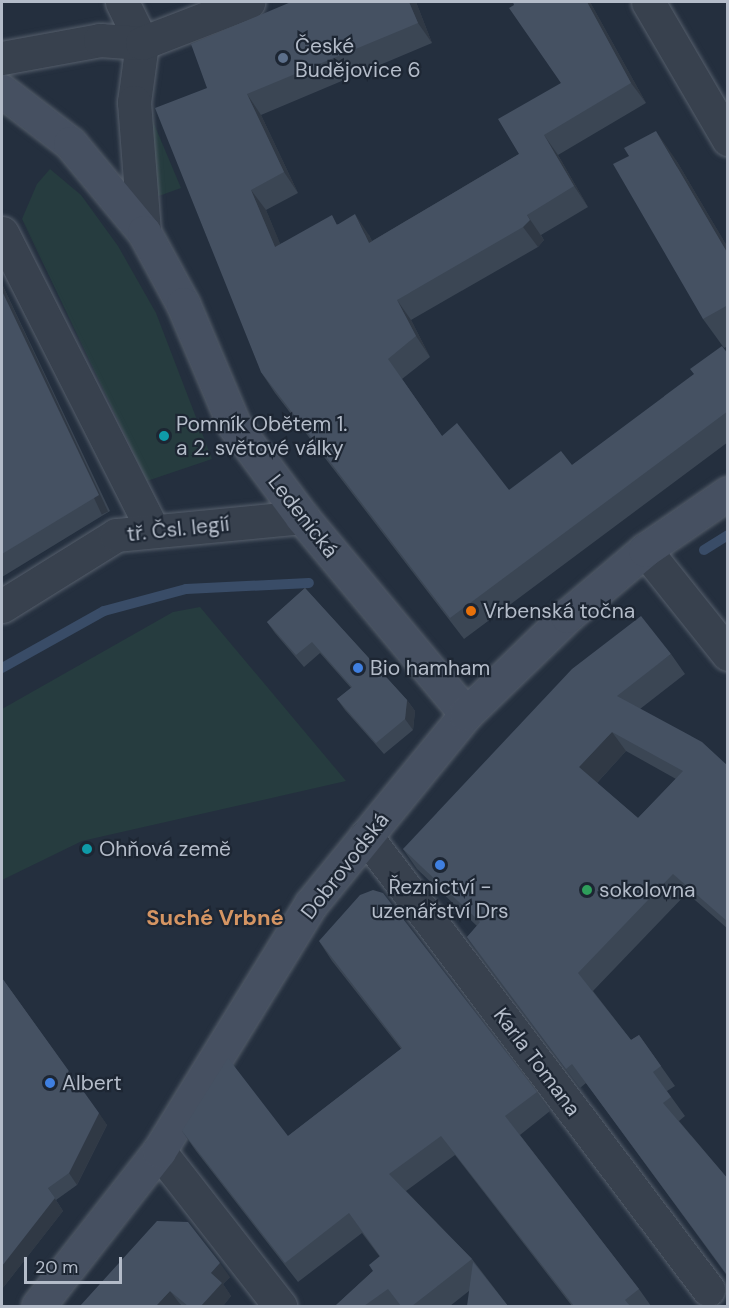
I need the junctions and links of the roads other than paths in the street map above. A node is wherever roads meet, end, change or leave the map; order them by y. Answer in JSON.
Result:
{"nodes":[{"id":1,"x":122,"y":2,"type":"edge"},
{"id":2,"x":248,"y":2,"type":"edge"},
{"id":3,"x":648,"y":2,"type":"edge"},
{"id":4,"x":141,"y":43,"type":"junction"},
{"id":5,"x":2,"y":58,"type":"edge"},
{"id":6,"x":2,"y":91,"type":"edge"},
{"id":7,"x":728,"y":139,"type":"edge"},
{"id":8,"x":144,"y":232,"type":"junction"},
{"id":9,"x":2,"y":233,"type":"edge"},
{"id":10,"x":728,"y":494,"type":"edge"},
{"id":11,"x":302,"y":517,"type":"junction"},
{"id":12,"x":153,"y":531,"type":"junction"},
{"id":13,"x":645,"y":550,"type":"junction"},
{"id":14,"x":2,"y":606,"type":"edge"},
{"id":15,"x":728,"y":654,"type":"edge"},
{"id":16,"x":466,"y":714,"type":"junction"},
{"id":17,"x":366,"y":836,"type":"junction"},
{"id":18,"x":159,"y":1151,"type":"junction"},
{"id":19,"x":708,"y":1289,"type":"dead end"},
{"id":20,"x":38,"y":1306,"type":"edge"},
{"id":21,"x":280,"y":1306,"type":"edge"}],
"edges":[{"from":1,"to":4,"type":"street"},
{"from":2,"to":4,"type":"street"},
{"from":3,"to":7,"type":"street"},
{"from":4,"to":5,"type":"street"},
{"from":4,"to":8,"type":"street","name":"Ledenická"},
{"from":6,"to":8,"type":"main road","name":"Ledenická"},
{"from":8,"to":11,"type":"main road","name":"Ledenická"},
{"from":9,"to":12,"type":"street"},
{"from":10,"to":13,"type":"main road","name":"Dobrovodská"},
{"from":11,"to":12,"type":"street","name":"tř. Čsl. legií"},
{"from":11,"to":16,"type":"main road","name":"Ledenická"},
{"from":12,"to":14,"type":"street","name":"tř. Čsl. legií"},
{"from":13,"to":15,"type":"street"},
{"from":13,"to":16,"type":"main road","name":"Dobrovodská"},
{"from":16,"to":17,"type":"main road","name":"Dobrovodská"},
{"from":17,"to":18,"type":"main road","name":"Dobrovodská"},
{"from":17,"to":19,"type":"street","name":"Karla Tomana"},
{"from":18,"to":20,"type":"main road","name":"Dobrovodská"},
{"from":18,"to":21,"type":"street"}]}
